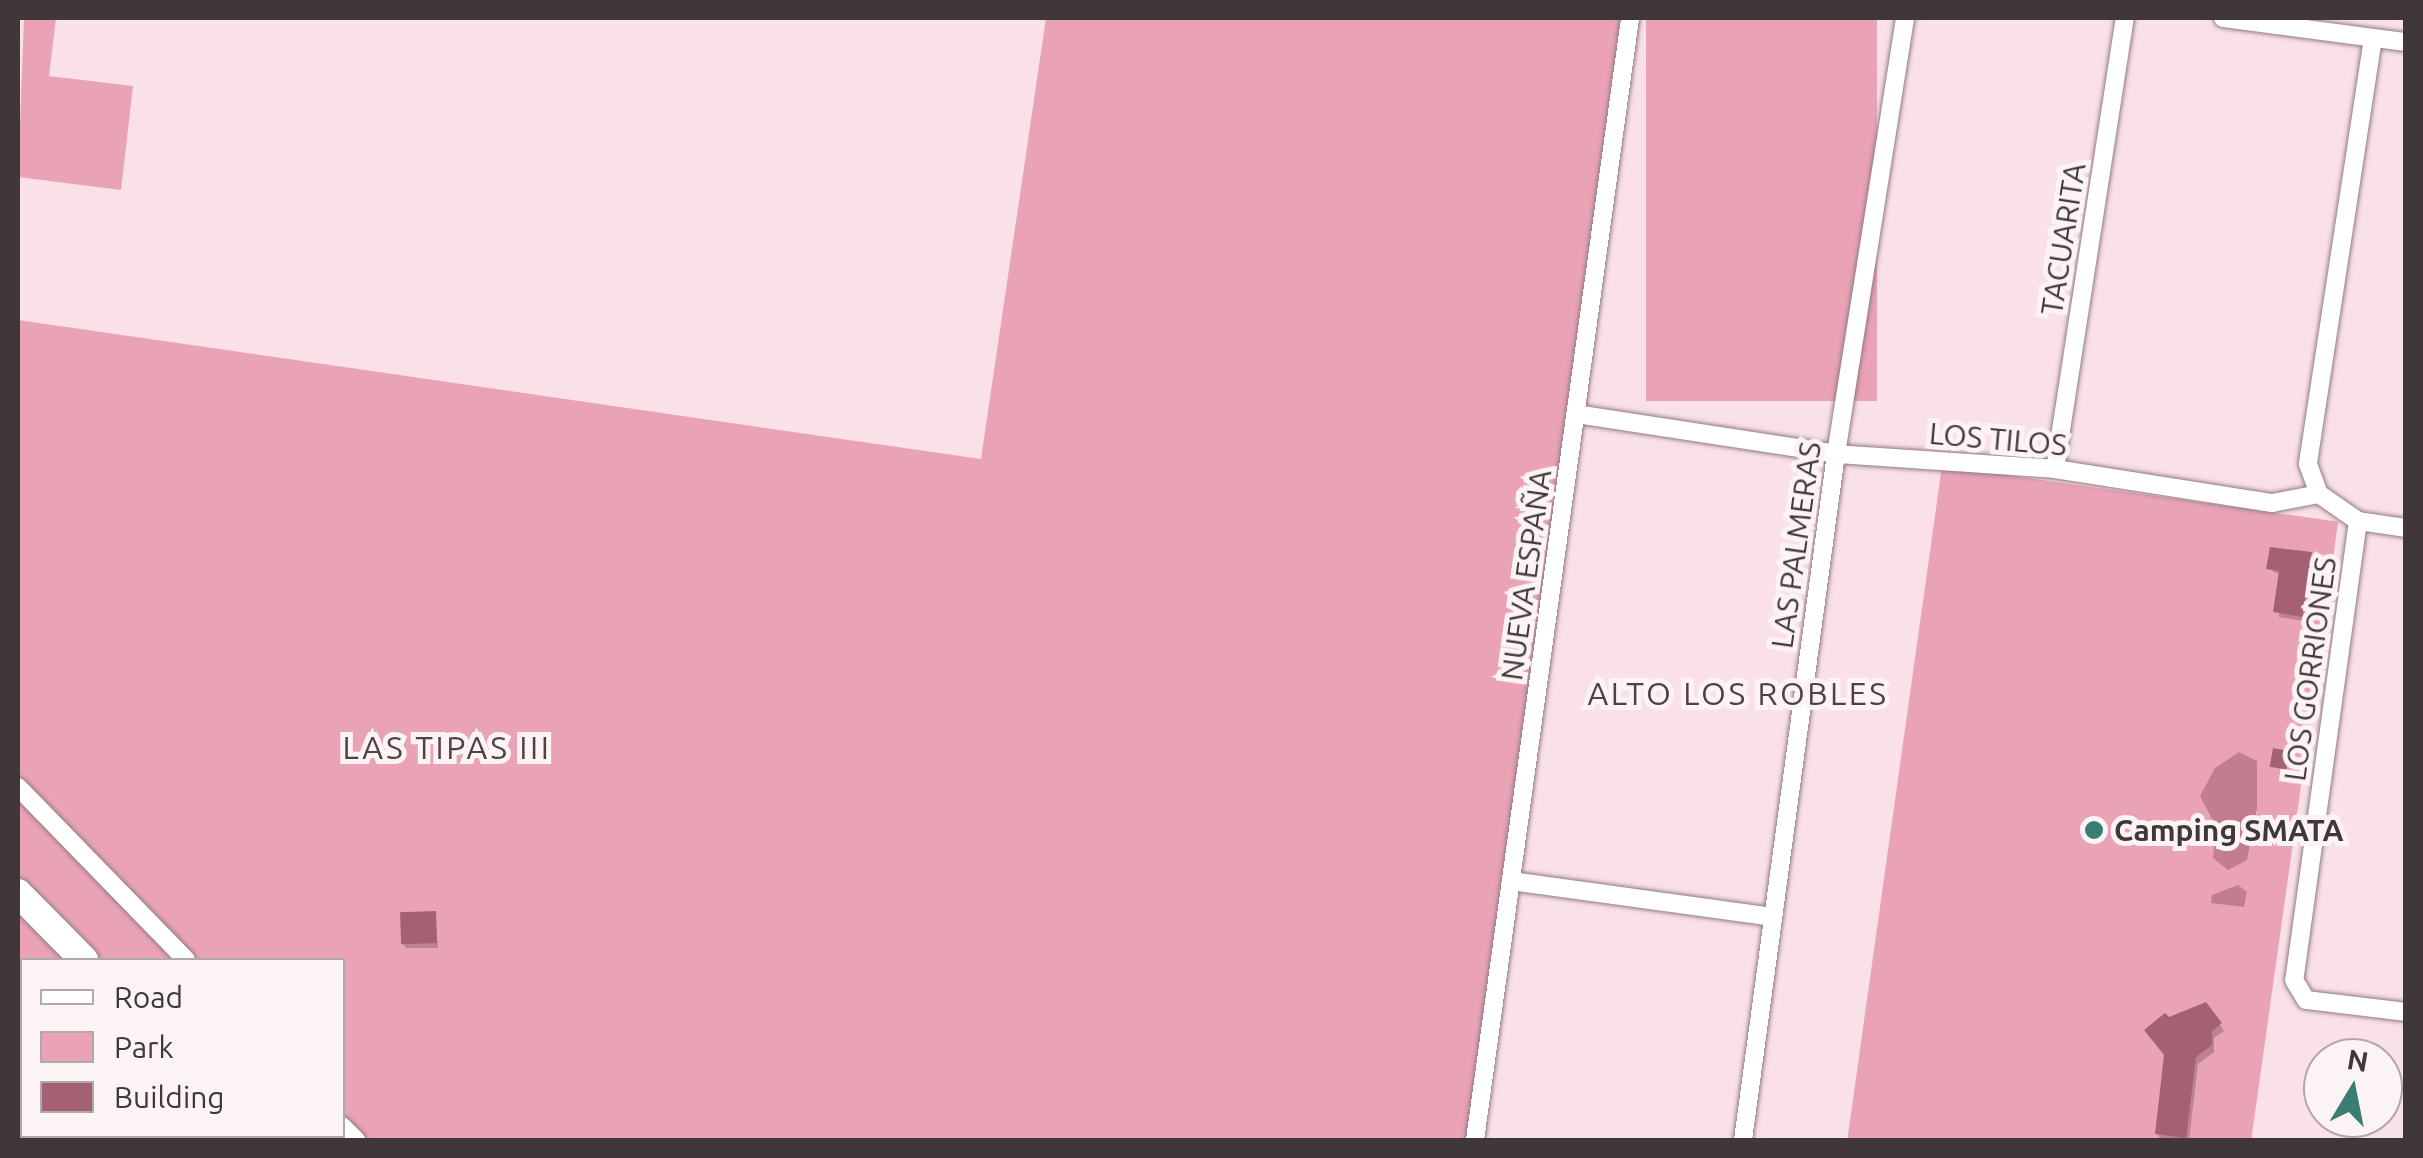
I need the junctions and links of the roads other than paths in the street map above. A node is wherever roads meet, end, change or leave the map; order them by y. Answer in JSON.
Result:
{"nodes":[{"id":1,"x":1630,"y":18,"type":"edge"},
{"id":2,"x":1905,"y":18,"type":"edge"},
{"id":3,"x":2125,"y":18,"type":"edge"},
{"id":4,"x":2223,"y":18,"type":"edge"},
{"id":5,"x":2373,"y":38,"type":"junction"},
{"id":6,"x":2406,"y":42,"type":"edge"},
{"id":7,"x":1576,"y":414,"type":"junction"},
{"id":8,"x":1836,"y":454,"type":"junction"},
{"id":9,"x":2055,"y":469,"type":"junction"},
{"id":10,"x":2319,"y":494,"type":"junction"},
{"id":11,"x":2358,"y":521,"type":"junction"},
{"id":12,"x":2406,"y":528,"type":"edge"},
{"id":13,"x":18,"y":787,"type":"edge"},
{"id":14,"x":1511,"y":881,"type":"junction"},
{"id":15,"x":18,"y":892,"type":"edge"},
{"id":16,"x":1772,"y":917,"type":"junction"},
{"id":17,"x":82,"y":958,"type":"edge"},
{"id":18,"x":184,"y":958,"type":"edge"},
{"id":19,"x":2406,"y":1012,"type":"edge"},
{"id":20,"x":1475,"y":1140,"type":"edge"},
{"id":21,"x":1743,"y":1140,"type":"edge"}],
"edges":[{"from":1,"to":7,"type":"street","name":"NUEVA ESPAÑA"},
{"from":2,"to":8,"type":"street","name":"LAS PALMERAS"},
{"from":3,"to":9,"type":"street","name":"TACUARITA"},
{"from":4,"to":5,"type":"street"},
{"from":5,"to":6,"type":"street"},
{"from":5,"to":10,"type":"street"},
{"from":7,"to":8,"type":"street","name":"LOS TILOS"},
{"from":7,"to":14,"type":"street","name":"NUEVA ESPAÑA"},
{"from":8,"to":9,"type":"street","name":"LOS TILOS"},
{"from":8,"to":16,"type":"street","name":"LAS PALMERAS"},
{"from":9,"to":10,"type":"street","name":"LOS TILOS"},
{"from":10,"to":11,"type":"street"},
{"from":11,"to":12,"type":"street"},
{"from":11,"to":19,"type":"street","name":"LOS GORRIONES"},
{"from":13,"to":18,"type":"street"},
{"from":14,"to":16,"type":"street"},
{"from":14,"to":20,"type":"street","name":"NUEVA ESPAÑA"},
{"from":15,"to":17,"type":"highway"},
{"from":16,"to":21,"type":"street","name":"LAS PALMERAS"}]}
